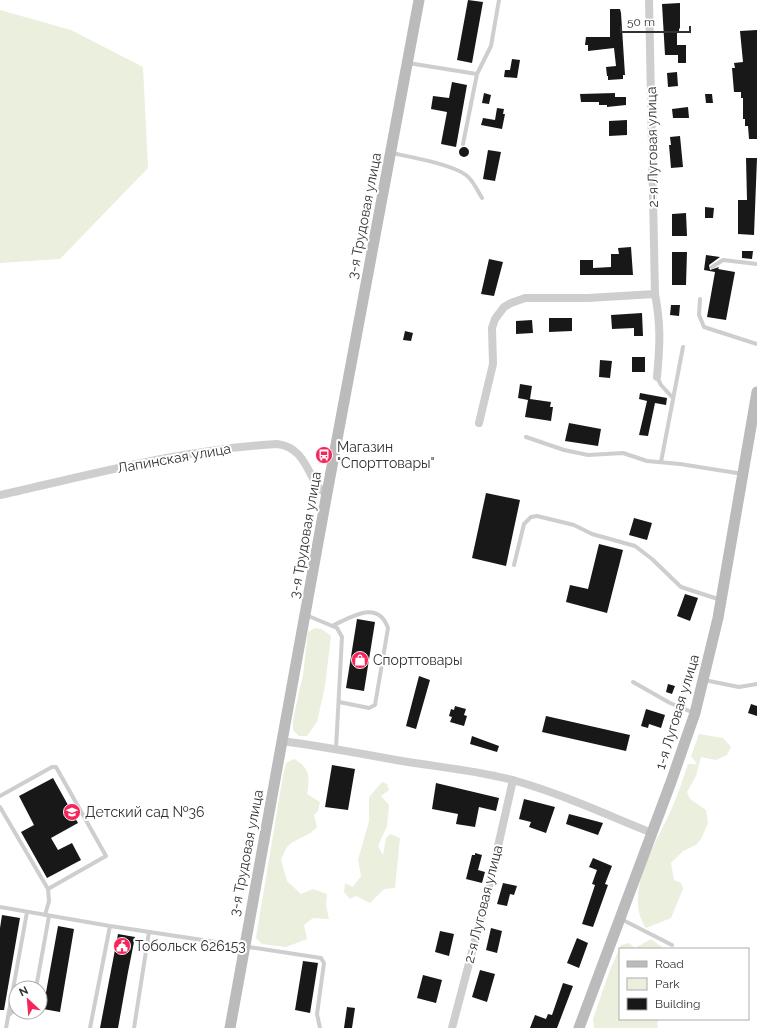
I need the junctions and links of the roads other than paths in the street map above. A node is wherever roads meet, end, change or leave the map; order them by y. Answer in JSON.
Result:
{"nodes":[{"id":1,"x":419,"y":0,"type":"edge"},
{"id":2,"x":499,"y":0,"type":"edge"},
{"id":3,"x":649,"y":0,"type":"edge"},
{"id":4,"x":408,"y":63,"type":"junction"},
{"id":5,"x":477,"y":74,"type":"junction"},
{"id":6,"x":463,"y":144,"type":"dead end"},
{"id":7,"x":391,"y":153,"type":"junction"},
{"id":8,"x":482,"y":198,"type":"dead end"},
{"id":9,"x":757,"y":264,"type":"edge"},
{"id":10,"x":712,"y":267,"type":"dead end"},
{"id":11,"x":655,"y":294,"type":"junction"},
{"id":12,"x":700,"y":299,"type":"dead end"},
{"id":13,"x":757,"y":344,"type":"edge"},
{"id":14,"x":683,"y":347,"type":"dead end"},
{"id":15,"x":657,"y":377,"type":"joint"},
{"id":16,"x":757,"y":392,"type":"edge"},
{"id":17,"x":673,"y":398,"type":"junction"},
{"id":18,"x":479,"y":423,"type":"dead end"},
{"id":19,"x":526,"y":437,"type":"dead end"},
{"id":20,"x":661,"y":462,"type":"junction"},
{"id":21,"x":743,"y":474,"type":"junction"},
{"id":22,"x":327,"y":493,"type":"junction"},
{"id":23,"x":0,"y":495,"type":"edge"},
{"id":24,"x":514,"y":565,"type":"dead end"},
{"id":25,"x":721,"y":600,"type":"junction"},
{"id":26,"x":306,"y":615,"type":"junction"},
{"id":27,"x":332,"y":626,"type":"junction"},
{"id":28,"x":704,"y":680,"type":"junction"},
{"id":29,"x":633,"y":682,"type":"dead end"},
{"id":30,"x":757,"y":684,"type":"edge"},
{"id":31,"x":339,"y":702,"type":"junction"},
{"id":32,"x":695,"y":713,"type":"junction"},
{"id":33,"x":282,"y":741,"type":"junction"},
{"id":34,"x":336,"y":748,"type":"junction"},
{"id":35,"x":514,"y":780,"type":"junction"},
{"id":36,"x":0,"y":796,"type":"edge"},
{"id":37,"x":0,"y":807,"type":"edge"},
{"id":38,"x":652,"y":833,"type":"junction"},
{"id":39,"x":48,"y":889,"type":"junction"},
{"id":40,"x":0,"y":907,"type":"edge"},
{"id":41,"x":27,"y":912,"type":"junction"},
{"id":42,"x":47,"y":915,"type":"junction"},
{"id":43,"x":619,"y":918,"type":"junction"},
{"id":44,"x":110,"y":926,"type":"junction"},
{"id":45,"x":149,"y":932,"type":"junction"},
{"id":46,"x":672,"y":944,"type":"dead end"},
{"id":47,"x":244,"y":947,"type":"junction"},
{"id":48,"x":15,"y":980,"type":"edge"},
{"id":49,"x":37,"y":980,"type":"edge"},
{"id":50,"x":8,"y":1016,"type":"edge"},
{"id":51,"x":6,"y":1028,"type":"edge"},
{"id":52,"x":90,"y":1028,"type":"edge"},
{"id":53,"x":134,"y":1028,"type":"edge"},
{"id":54,"x":230,"y":1028,"type":"edge"},
{"id":55,"x":320,"y":1028,"type":"edge"},
{"id":56,"x":452,"y":1028,"type":"edge"},
{"id":57,"x":579,"y":1028,"type":"edge"}],
"edges":[{"from":1,"to":4,"type":"street","name":"3-я Трудовая улица"},
{"from":2,"to":5,"type":"lane"},
{"from":3,"to":11,"type":"street","name":"2-я Луговая улица"},
{"from":4,"to":5,"type":"lane"},
{"from":4,"to":7,"type":"street","name":"3-я Трудовая улица"},
{"from":5,"to":6,"type":"lane"},
{"from":7,"to":8,"type":"lane"},
{"from":7,"to":22,"type":"street","name":"3-я Трудовая улица"},
{"from":9,"to":10,"type":"lane"},
{"from":11,"to":15,"type":"street","name":"2-я Луговая улица"},
{"from":11,"to":18,"type":"street"},
{"from":12,"to":13,"type":"lane"},
{"from":14,"to":17,"type":"lane"},
{"from":15,"to":17,"type":"lane"},
{"from":16,"to":21,"type":"street","name":"1-я Луговая улица"},
{"from":17,"to":20,"type":"lane"},
{"from":19,"to":20,"type":"lane"},
{"from":20,"to":21,"type":"lane"},
{"from":21,"to":25,"type":"street","name":"1-я Луговая улица"},
{"from":22,"to":23,"type":"street","name":"Лапинская улица"},
{"from":22,"to":26,"type":"street","name":"3-я Трудовая улица"},
{"from":24,"to":25,"type":"lane"},
{"from":25,"to":28,"type":"street","name":"1-я Луговая улица"},
{"from":26,"to":27,"type":"lane"},
{"from":26,"to":33,"type":"street","name":"3-я Трудовая улица"},
{"from":27,"to":31,"type":"lane"},
{"from":27,"to":31,"type":"lane"},
{"from":28,"to":30,"type":"lane"},
{"from":28,"to":32,"type":"street","name":"1-я Луговая улица"},
{"from":29,"to":32,"type":"lane"},
{"from":31,"to":34,"type":"lane"},
{"from":32,"to":38,"type":"street","name":"1-я Луговая улица"},
{"from":33,"to":34,"type":"street"},
{"from":33,"to":47,"type":"street","name":"3-я Трудовая улица"},
{"from":34,"to":35,"type":"street"},
{"from":35,"to":38,"type":"street"},
{"from":35,"to":56,"type":"street","name":"2-я Луговая улица"},
{"from":36,"to":39,"type":"lane"},
{"from":37,"to":39,"type":"lane"},
{"from":38,"to":43,"type":"street","name":"1-я Луговая улица"},
{"from":39,"to":42,"type":"lane"},
{"from":40,"to":41,"type":"lane"},
{"from":41,"to":42,"type":"lane"},
{"from":41,"to":48,"type":"lane"},
{"from":42,"to":44,"type":"lane"},
{"from":42,"to":49,"type":"lane"},
{"from":43,"to":46,"type":"lane"},
{"from":43,"to":57,"type":"street","name":"1-я Луговая улица"},
{"from":44,"to":45,"type":"lane"},
{"from":44,"to":52,"type":"lane"},
{"from":45,"to":47,"type":"lane"},
{"from":45,"to":53,"type":"lane"},
{"from":47,"to":54,"type":"street","name":"3-я Трудовая улица"},
{"from":47,"to":55,"type":"lane"},
{"from":50,"to":51,"type":"lane"}]}
